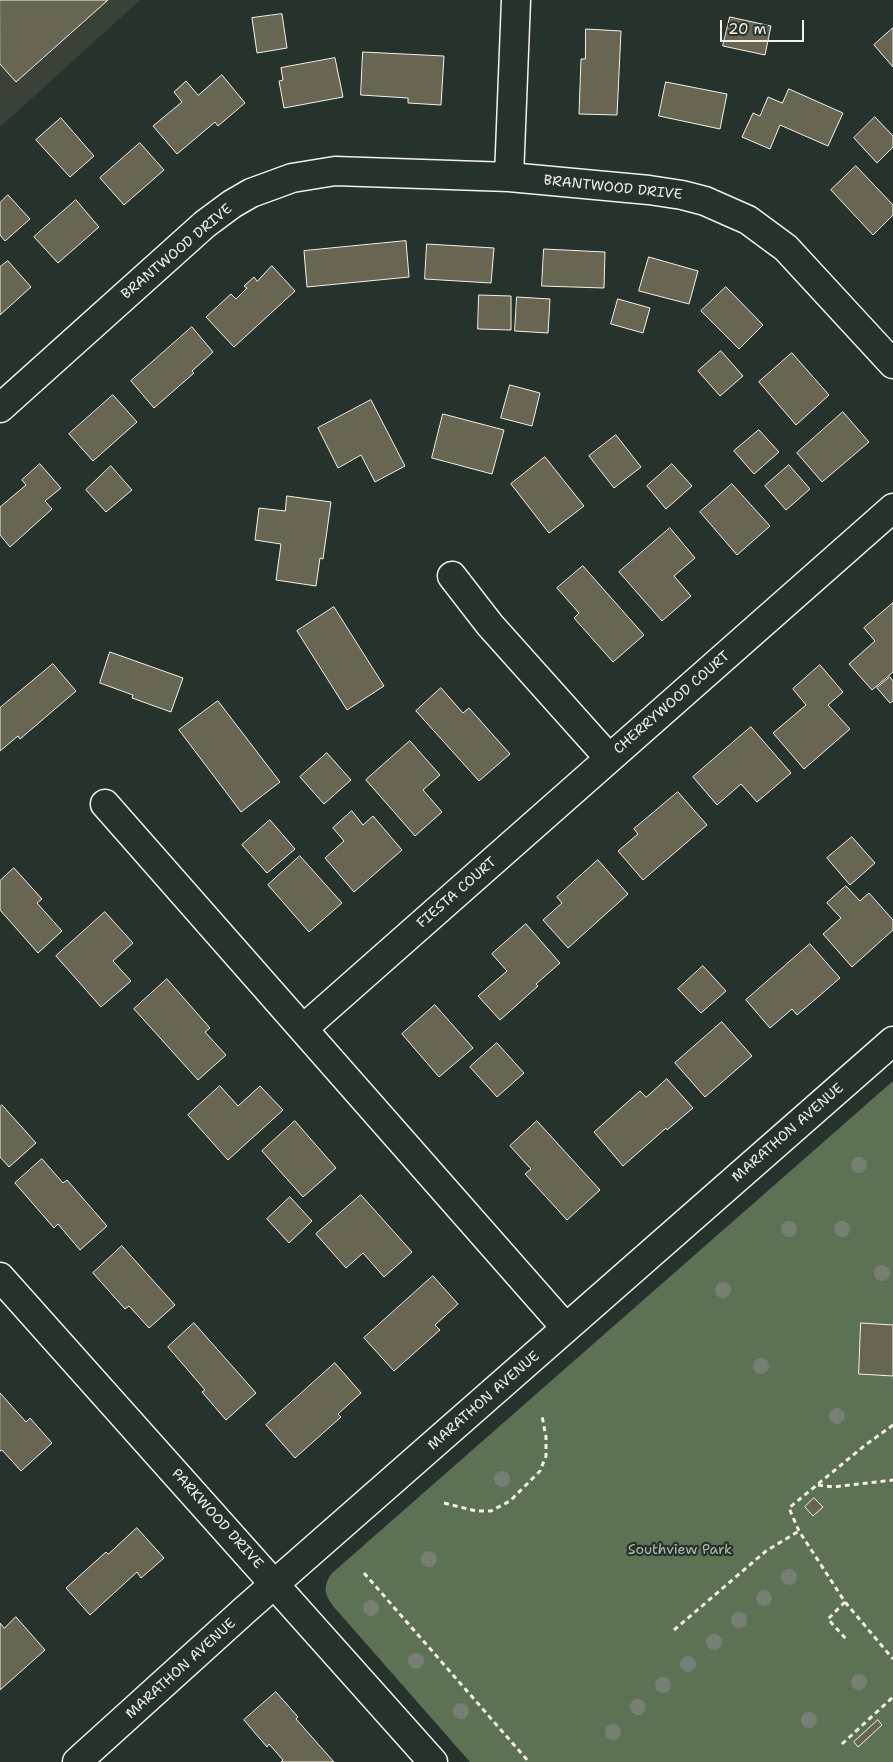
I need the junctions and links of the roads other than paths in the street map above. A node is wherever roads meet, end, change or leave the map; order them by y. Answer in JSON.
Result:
{"nodes":[{"id":1,"x":516,"y":0,"type":"edge"},
{"id":2,"x":509,"y":177,"type":"junction"},
{"id":3,"x":893,"y":364,"type":"edge"},
{"id":4,"x":0,"y":408,"type":"edge"},
{"id":5,"x":893,"y":508,"type":"edge"},
{"id":6,"x":452,"y":576,"type":"dead end"},
{"id":7,"x":610,"y":758,"type":"junction"},
{"id":8,"x":105,"y":804,"type":"dead end"},
{"id":9,"x":304,"y":1028,"type":"junction"},
{"id":10,"x":893,"y":1041,"type":"edge"},
{"id":11,"x":0,"y":1277,"type":"edge"},
{"id":12,"x":566,"y":1328,"type":"junction"},
{"id":13,"x":276,"y":1584,"type":"junction"},
{"id":14,"x":77,"y":1762,"type":"edge"},
{"id":15,"x":433,"y":1762,"type":"edge"}],
"edges":[{"from":1,"to":2,"type":"street"},
{"from":2,"to":3,"type":"street","name":"BRANTWOOD DRIVE"},
{"from":2,"to":4,"type":"street","name":"BRANTWOOD DRIVE"},
{"from":5,"to":7,"type":"street","name":"CHERRYWOOD COURT"},
{"from":6,"to":7,"type":"street","name":"CHERRYWOOD COURT"},
{"from":7,"to":9,"type":"street","name":"FIESTA COURT"},
{"from":8,"to":9,"type":"street"},
{"from":9,"to":12,"type":"street"},
{"from":10,"to":12,"type":"street","name":"MARATHON AVENUE"},
{"from":11,"to":13,"type":"street","name":"PARKWOOD DRIVE"},
{"from":12,"to":13,"type":"street","name":"MARATHON AVENUE"},
{"from":13,"to":14,"type":"street","name":"MARATHON AVENUE"},
{"from":13,"to":15,"type":"street","name":"PARKWOOD DRIVE"}]}
